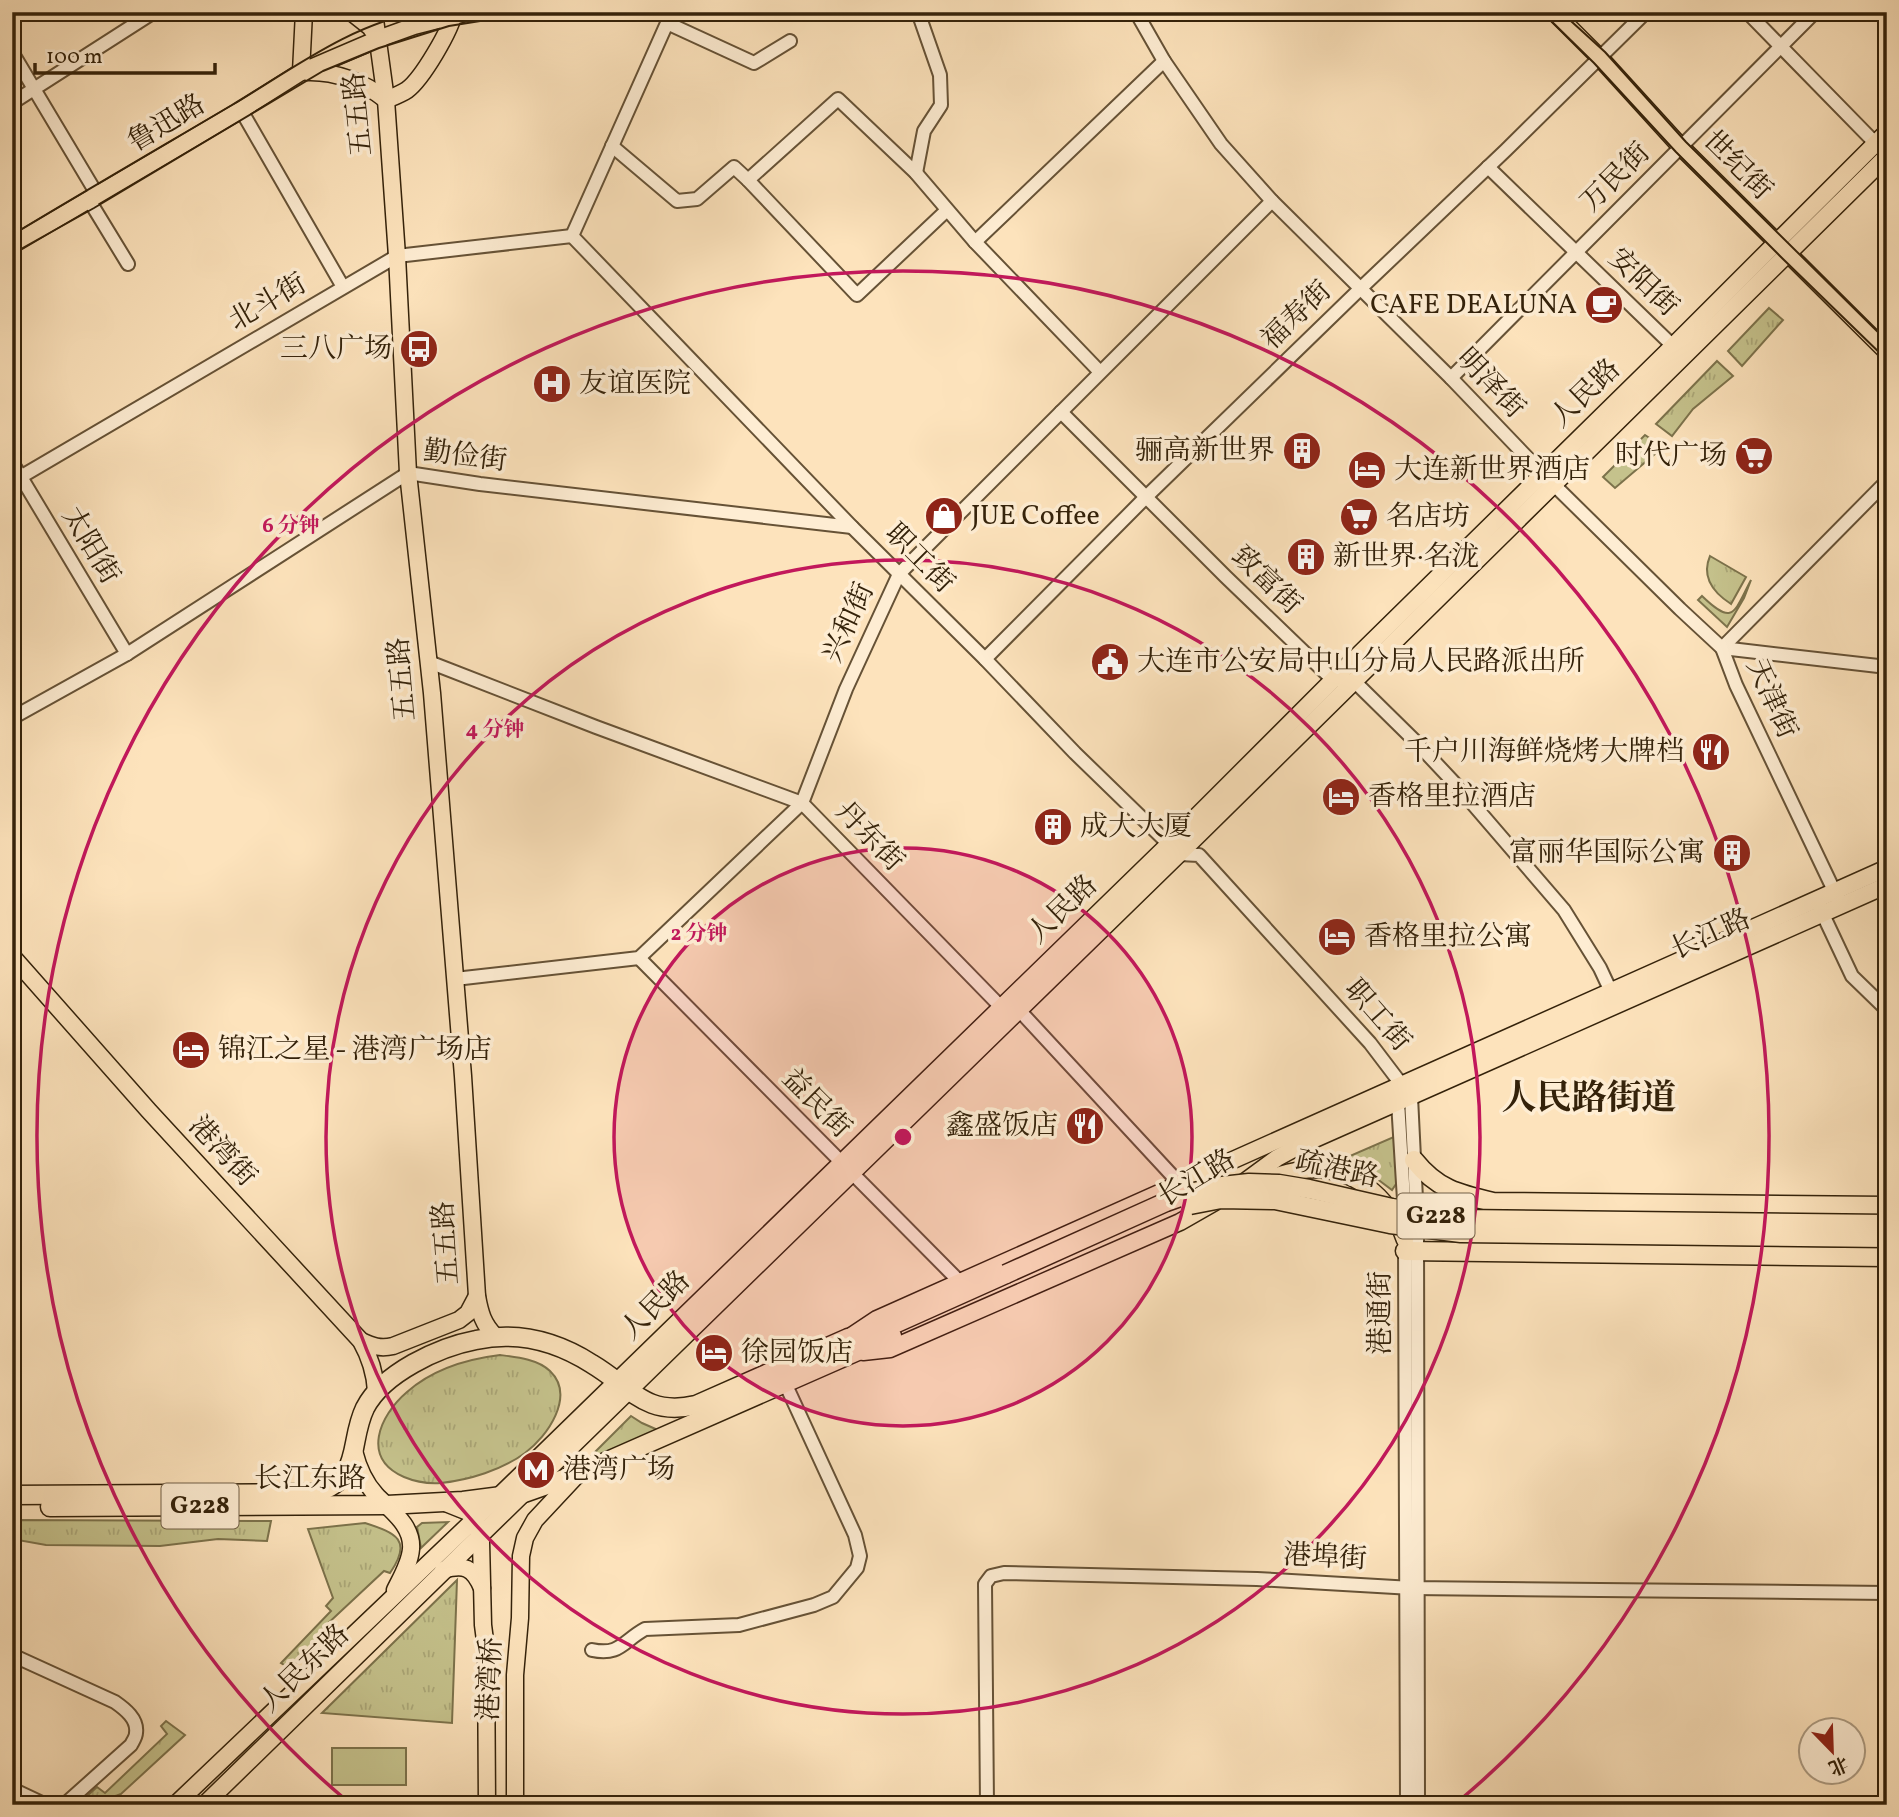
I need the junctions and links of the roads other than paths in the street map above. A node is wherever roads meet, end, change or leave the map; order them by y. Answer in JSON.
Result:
{"nodes":[{"id":1,"x":154,"y":12,"type":"edge"},
{"id":2,"x":304,"y":12,"type":"edge"},
{"id":3,"x":351,"y":12,"type":"edge"},
{"id":4,"x":374,"y":12,"type":"edge"},
{"id":5,"x":918,"y":12,"type":"edge"},
{"id":6,"x":1136,"y":12,"type":"edge"},
{"id":7,"x":1554,"y":12,"type":"edge"},
{"id":8,"x":1646,"y":12,"type":"edge"},
{"id":9,"x":1747,"y":12,"type":"edge"},
{"id":10,"x":1815,"y":12,"type":"edge"},
{"id":11,"x":459,"y":13,"type":"edge"},
{"id":12,"x":669,"y":18,"type":"edge"},
{"id":13,"x":378,"y":39,"type":"junction"},
{"id":14,"x":790,"y":41,"type":"dead end"},
{"id":15,"x":1780,"y":48,"type":"junction"},
{"id":16,"x":12,"y":52,"type":"edge"},
{"id":17,"x":1600,"y":58,"type":"junction"},
{"id":18,"x":1164,"y":61,"type":"junction"},
{"id":19,"x":301,"y":72,"type":"junction"},
{"id":20,"x":35,"y":89,"type":"junction"},
{"id":21,"x":386,"y":100,"type":"junction"},
{"id":22,"x":12,"y":103,"type":"edge"},
{"id":23,"x":241,"y":110,"type":"junction"},
{"id":24,"x":612,"y":146,"type":"junction"},
{"id":25,"x":1681,"y":147,"type":"junction"},
{"id":26,"x":1884,"y":147,"type":"edge"},
{"id":27,"x":1488,"y":167,"type":"junction"},
{"id":28,"x":916,"y":173,"type":"junction"},
{"id":29,"x":748,"y":180,"type":"junction"},
{"id":30,"x":93,"y":198,"type":"junction"},
{"id":31,"x":1272,"y":201,"type":"junction"},
{"id":32,"x":947,"y":210,"type":"junction"},
{"id":33,"x":572,"y":236,"type":"junction"},
{"id":34,"x":975,"y":242,"type":"junction"},
{"id":35,"x":12,"y":245,"type":"edge"},
{"id":36,"x":1782,"y":248,"type":"junction"},
{"id":37,"x":1576,"y":252,"type":"junction"},
{"id":38,"x":397,"y":256,"type":"junction"},
{"id":39,"x":128,"y":264,"type":"dead end"},
{"id":40,"x":343,"y":287,"type":"junction"},
{"id":41,"x":1360,"y":289,"type":"junction"},
{"id":42,"x":1673,"y":346,"type":"junction"},
{"id":43,"x":1887,"y":352,"type":"edge"},
{"id":44,"x":1100,"y":372,"type":"junction"},
{"id":45,"x":1451,"y":378,"type":"junction"},
{"id":46,"x":1061,"y":412,"type":"junction"},
{"id":47,"x":12,"y":462,"type":"edge"},
{"id":48,"x":408,"y":473,"type":"junction"},
{"id":49,"x":17,"y":479,"type":"edge"},
{"id":50,"x":1548,"y":479,"type":"junction"},
{"id":51,"x":1887,"y":481,"type":"edge"},
{"id":52,"x":1146,"y":497,"type":"junction"},
{"id":53,"x":852,"y":527,"type":"junction"},
{"id":54,"x":899,"y":574,"type":"junction"},
{"id":55,"x":1722,"y":648,"type":"junction"},
{"id":56,"x":127,"y":654,"type":"junction"},
{"id":57,"x":985,"y":659,"type":"junction"},
{"id":58,"x":429,"y":662,"type":"junction"},
{"id":59,"x":1887,"y":667,"type":"edge"},
{"id":60,"x":1333,"y":680,"type":"junction"},
{"id":61,"x":1354,"y":681,"type":"junction"},
{"id":62,"x":12,"y":718,"type":"edge"},
{"id":63,"x":802,"y":803,"type":"junction"},
{"id":64,"x":1174,"y":849,"type":"junction"},
{"id":65,"x":1887,"y":868,"type":"edge"},
{"id":66,"x":1887,"y":885,"type":"edge"},
{"id":67,"x":1838,"y":899,"type":"junction"},
{"id":68,"x":1820,"y":907,"type":"junction"},
{"id":69,"x":12,"y":956,"type":"edge"},
{"id":70,"x":639,"y":958,"type":"junction"},
{"id":71,"x":455,"y":979,"type":"junction"},
{"id":72,"x":1615,"y":998,"type":"junction"},
{"id":73,"x":1001,"y":1007,"type":"junction"},
{"id":74,"x":1019,"y":1010,"type":"junction"},
{"id":75,"x":1887,"y":1010,"type":"edge"},
{"id":76,"x":1404,"y":1094,"type":"junction"},
{"id":77,"x":1414,"y":1160,"type":"junction"},
{"id":78,"x":845,"y":1168,"type":"junction"},
{"id":79,"x":1180,"y":1184,"type":"junction"},
{"id":80,"x":1231,"y":1192,"type":"junction"},
{"id":81,"x":1887,"y":1206,"type":"edge"},
{"id":82,"x":1887,"y":1224,"type":"edge"},
{"id":83,"x":1887,"y":1238,"type":"edge"},
{"id":84,"x":1409,"y":1247,"type":"junction"},
{"id":85,"x":1887,"y":1257,"type":"edge"},
{"id":86,"x":1008,"y":1278,"type":"junction"},
{"id":87,"x":960,"y":1282,"type":"junction"},
{"id":88,"x":477,"y":1296,"type":"junction"},
{"id":89,"x":495,"y":1336,"type":"junction"},
{"id":90,"x":361,"y":1341,"type":"junction"},
{"id":91,"x":851,"y":1345,"type":"junction"},
{"id":92,"x":593,"y":1364,"type":"junction"},
{"id":93,"x":644,"y":1365,"type":"junction"},
{"id":94,"x":785,"y":1383,"type":"junction"},
{"id":95,"x":623,"y":1386,"type":"junction"},
{"id":96,"x":376,"y":1391,"type":"junction"},
{"id":97,"x":354,"y":1451,"type":"junction"},
{"id":98,"x":578,"y":1474,"type":"junction"},
{"id":99,"x":524,"y":1493,"type":"junction"},
{"id":100,"x":12,"y":1495,"type":"edge"},
{"id":101,"x":497,"y":1498,"type":"junction"},
{"id":102,"x":443,"y":1502,"type":"junction"},
{"id":103,"x":387,"y":1505,"type":"junction"},
{"id":104,"x":12,"y":1507,"type":"edge"},
{"id":105,"x":477,"y":1527,"type":"junction"},
{"id":106,"x":443,"y":1570,"type":"junction"},
{"id":107,"x":1412,"y":1588,"type":"junction"},
{"id":108,"x":483,"y":1590,"type":"junction"},
{"id":109,"x":1887,"y":1593,"type":"edge"},
{"id":110,"x":388,"y":1601,"type":"junction"},
{"id":111,"x":592,"y":1650,"type":"dead end"},
{"id":112,"x":12,"y":1655,"type":"edge"},
{"id":113,"x":12,"y":1789,"type":"edge"},
{"id":114,"x":46,"y":1805,"type":"edge"},
{"id":115,"x":64,"y":1805,"type":"edge"},
{"id":116,"x":175,"y":1805,"type":"edge"},
{"id":117,"x":204,"y":1805,"type":"edge"},
{"id":118,"x":487,"y":1805,"type":"edge"},
{"id":119,"x":515,"y":1805,"type":"edge"},
{"id":120,"x":987,"y":1805,"type":"edge"},
{"id":121,"x":1407,"y":1805,"type":"edge"},
{"id":122,"x":1418,"y":1805,"type":"edge"}],
"edges":[{"from":1,"to":20,"type":"street"},
{"from":2,"to":19,"type":"main road"},
{"from":3,"to":13,"type":"main road"},
{"from":4,"to":13,"type":"main road","name":"五五路"},
{"from":5,"to":28,"type":"street"},
{"from":6,"to":18,"type":"street","name":"明泽街"},
{"from":7,"to":17,"type":"main road","name":"世纪街"},
{"from":8,"to":17,"type":"street","name":"福寿街"},
{"from":9,"to":15,"type":"street"},
{"from":10,"to":15,"type":"street","name":"万民街"},
{"from":11,"to":13,"type":"main road","name":"鲁迅路"},
{"from":11,"to":21,"type":"main road"},
{"from":12,"to":14,"type":"street"},
{"from":12,"to":24,"type":"street"},
{"from":13,"to":19,"type":"main road","name":"鲁迅路"},
{"from":13,"to":21,"type":"main road","name":"五五路"},
{"from":15,"to":25,"type":"street","name":"万民街"},
{"from":15,"to":26,"type":"street"},
{"from":16,"to":20,"type":"street"},
{"from":17,"to":25,"type":"main road","name":"世纪街"},
{"from":17,"to":27,"type":"street","name":"福寿街"},
{"from":18,"to":31,"type":"street","name":"明泽街"},
{"from":18,"to":34,"type":"street"},
{"from":19,"to":21,"type":"main road"},
{"from":19,"to":23,"type":"main road","name":"鲁迅路"},
{"from":20,"to":22,"type":"street"},
{"from":20,"to":30,"type":"street"},
{"from":21,"to":38,"type":"main road","name":"五五路"},
{"from":23,"to":30,"type":"main road","name":"鲁迅路"},
{"from":23,"to":40,"type":"street"},
{"from":24,"to":29,"type":"street"},
{"from":24,"to":33,"type":"street"},
{"from":25,"to":36,"type":"main road","name":"世纪街"},
{"from":25,"to":37,"type":"street","name":"万民街"},
{"from":26,"to":36,"type":"main road","name":"人民路"},
{"from":27,"to":37,"type":"street","name":"安阳街"},
{"from":27,"to":41,"type":"street","name":"福寿街"},
{"from":28,"to":29,"type":"street"},
{"from":28,"to":32,"type":"street"},
{"from":29,"to":32,"type":"street"},
{"from":30,"to":35,"type":"main road","name":"鲁迅路"},
{"from":30,"to":39,"type":"street"},
{"from":31,"to":41,"type":"street","name":"明泽街"},
{"from":31,"to":44,"type":"street","name":"兴和街"},
{"from":32,"to":34,"type":"street"},
{"from":33,"to":38,"type":"street","name":"北斗街"},
{"from":33,"to":53,"type":"street","name":"职工街"},
{"from":34,"to":44,"type":"street"},
{"from":36,"to":42,"type":"main road","name":"人民路"},
{"from":36,"to":43,"type":"main road","name":"世纪街"},
{"from":36,"to":50,"type":"main road","name":"人民路"},
{"from":37,"to":42,"type":"street","name":"安阳街"},
{"from":37,"to":45,"type":"street","name":"万民街"},
{"from":38,"to":40,"type":"street","name":"北斗街"},
{"from":38,"to":48,"type":"main road","name":"五五路"},
{"from":40,"to":49,"type":"street","name":"北斗街"},
{"from":41,"to":45,"type":"street","name":"明泽街"},
{"from":41,"to":52,"type":"street","name":"福寿街"},
{"from":42,"to":50,"type":"main road","name":"人民路"},
{"from":44,"to":46,"type":"street","name":"兴和街"},
{"from":45,"to":50,"type":"street","name":"明泽街"},
{"from":46,"to":52,"type":"street","name":"致富街"},
{"from":46,"to":54,"type":"street","name":"兴和街"},
{"from":47,"to":49,"type":"street","name":"太阳街"},
{"from":48,"to":53,"type":"street","name":"勤俭街"},
{"from":48,"to":56,"type":"street","name":"勤俭街"},
{"from":48,"to":58,"type":"main road","name":"五五路"},
{"from":49,"to":56,"type":"street","name":"太阳街"},
{"from":50,"to":55,"type":"street","name":"明泽街"},
{"from":50,"to":60,"type":"main road","name":"人民路"},
{"from":50,"to":61,"type":"main road","name":"人民路"},
{"from":51,"to":55,"type":"street","name":"天津街"},
{"from":52,"to":57,"type":"street","name":"福寿街"},
{"from":52,"to":60,"type":"street","name":"致富街"},
{"from":53,"to":54,"type":"street","name":"职工街"},
{"from":54,"to":57,"type":"street","name":"职工街"},
{"from":54,"to":63,"type":"street","name":"兴和街"},
{"from":55,"to":59,"type":"street"},
{"from":55,"to":67,"type":"street","name":"天津街"},
{"from":56,"to":62,"type":"street","name":"勤俭街"},
{"from":57,"to":64,"type":"street","name":"职工街"},
{"from":58,"to":63,"type":"street","name":"丹东街"},
{"from":58,"to":71,"type":"main road","name":"五五路"},
{"from":60,"to":61,"type":"street"},
{"from":60,"to":64,"type":"main road","name":"人民路"},
{"from":61,"to":64,"type":"main road","name":"人民路"},
{"from":61,"to":72,"type":"street"},
{"from":63,"to":70,"type":"street","name":"兴和街"},
{"from":63,"to":73,"type":"street","name":"丹东街"},
{"from":64,"to":73,"type":"main road","name":"人民路"},
{"from":64,"to":74,"type":"main road","name":"人民路"},
{"from":64,"to":76,"type":"street","name":"职工街"},
{"from":65,"to":67,"type":"main road","name":"长江路"},
{"from":66,"to":67,"type":"main road","name":"长江路"},
{"from":67,"to":68,"type":"main road","name":"长江路"},
{"from":68,"to":72,"type":"main road","name":"长江路"},
{"from":68,"to":75,"type":"street"},
{"from":69,"to":90,"type":"main road","name":"港湾街"},
{"from":70,"to":71,"type":"street"},
{"from":70,"to":78,"type":"street","name":"益民街"},
{"from":71,"to":88,"type":"main road","name":"五五路"},
{"from":72,"to":76,"type":"main road","name":"长江路"},
{"from":73,"to":74,"type":"street"},
{"from":73,"to":78,"type":"main road","name":"人民路"},
{"from":74,"to":78,"type":"main road","name":"人民路"},
{"from":74,"to":79,"type":"street"},
{"from":76,"to":77,"type":"street","name":"港通街"},
{"from":76,"to":79,"type":"main road"},
{"from":76,"to":80,"type":"main road","name":"长江路"},
{"from":76,"to":84,"type":"street","name":"港通街"},
{"from":77,"to":81,"type":"highway"},
{"from":77,"to":84,"type":"street","name":"港通街"},
{"from":78,"to":87,"type":"street","name":"益民街"},
{"from":78,"to":93,"type":"main road","name":"人民路"},
{"from":79,"to":87,"type":"main road"},
{"from":80,"to":84,"type":"main road"},
{"from":80,"to":91,"type":"main road","name":"长江路"},
{"from":82,"to":86,"type":"highway","name":"疏港路","number":"G228","bridge":true},
{"from":83,"to":86,"type":"highway","name":"疏港路","number":"G228","bridge":true},
{"from":84,"to":85,"type":"highway"},
{"from":84,"to":107,"type":"street","name":"港通街"},
{"from":86,"to":91,"type":"highway","name":"疏港路","number":"G228"},
{"from":87,"to":91,"type":"main road"},
{"from":88,"to":89,"type":"main road","name":"五五路"},
{"from":88,"to":90,"type":"main road"},
{"from":89,"to":92,"type":"highway","name":"长江东路","number":"G228"},
{"from":89,"to":96,"type":"highway","name":"长江东路","number":"G228"},
{"from":90,"to":96,"type":"main road","name":"港湾街"},
{"from":91,"to":94,"type":"highway","name":"长江路","number":"G228"},
{"from":91,"to":95,"type":"highway","name":"长江路","number":"G228"},
{"from":92,"to":93,"type":"main road"},
{"from":92,"to":95,"type":"highway","name":"长江东路","number":"G228"},
{"from":93,"to":95,"type":"main road","name":"人民路"},
{"from":94,"to":98,"type":"highway","name":"长江路","number":"G228"},
{"from":94,"to":111,"type":"street"},
{"from":95,"to":99,"type":"main road","name":"人民路"},
{"from":95,"to":101,"type":"main road","name":"人民路"},
{"from":96,"to":97,"type":"highway","name":"长江东路","number":"G228"},
{"from":97,"to":100,"type":"highway","name":"长江东路","number":"G228"},
{"from":97,"to":103,"type":"main road"},
{"from":98,"to":99,"type":"highway","name":"长江路","number":"G228"},
{"from":98,"to":119,"type":"main road","name":"港湾桥"},
{"from":99,"to":101,"type":"highway","name":"长江东路","number":"G228"},
{"from":99,"to":105,"type":"main road","name":"人民路"},
{"from":101,"to":102,"type":"highway","name":"长江东路","number":"G228"},
{"from":101,"to":105,"type":"main road","name":"人民路"},
{"from":102,"to":103,"type":"highway","name":"长江东路","number":"G228"},
{"from":102,"to":105,"type":"main road"},
{"from":103,"to":104,"type":"highway","name":"长江东路","number":"G228"},
{"from":103,"to":110,"type":"main road"},
{"from":105,"to":106,"type":"main road","name":"人民路"},
{"from":105,"to":108,"type":"main road","name":"港湾桥"},
{"from":105,"to":110,"type":"main road","name":"人民路"},
{"from":106,"to":108,"type":"main road"},
{"from":106,"to":117,"type":"main road","name":"人民东路"},
{"from":107,"to":109,"type":"street","name":"港埠街"},
{"from":107,"to":120,"type":"street","name":"港埠街"},
{"from":107,"to":121,"type":"street","name":"港通街"},
{"from":107,"to":122,"type":"street","name":"港通街"},
{"from":108,"to":118,"type":"main road","name":"港湾桥"},
{"from":110,"to":116,"type":"main road","name":"人民东路"},
{"from":112,"to":115,"type":"street"},
{"from":113,"to":114,"type":"street"}]}
